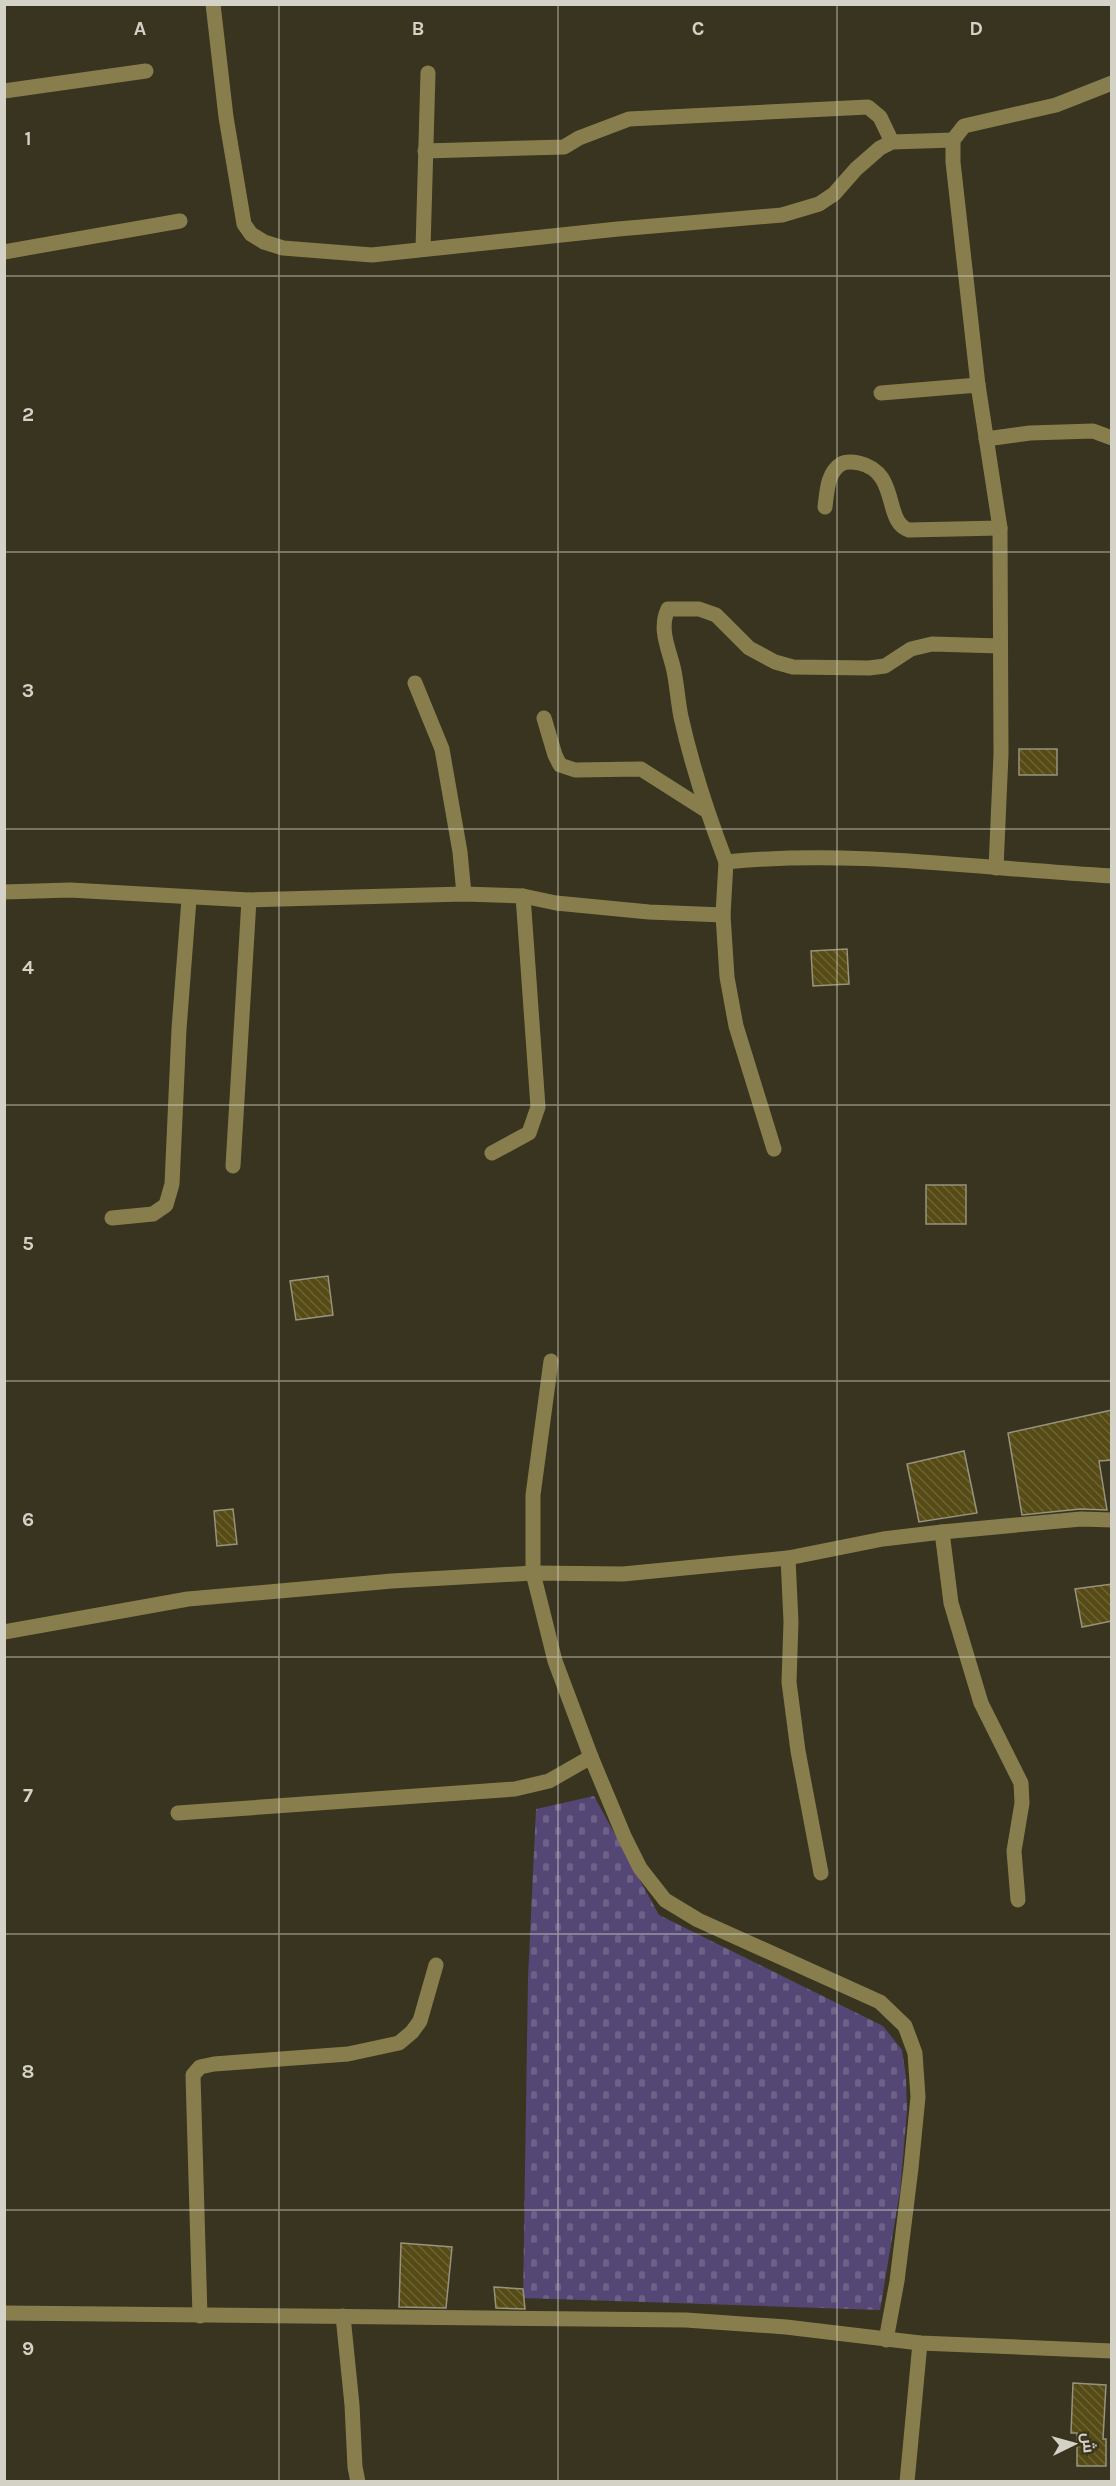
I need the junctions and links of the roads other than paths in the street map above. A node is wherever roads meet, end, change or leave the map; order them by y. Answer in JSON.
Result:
{"nodes":[{"id":1,"x":213,"y":4,"type":"edge"},
{"id":2,"x":146,"y":71,"type":"dead end"},
{"id":3,"x":428,"y":73,"type":"dead end"},
{"id":4,"x":1112,"y":82,"type":"edge"},
{"id":5,"x":4,"y":91,"type":"edge"},
{"id":6,"x":953,"y":140,"type":"junction"},
{"id":7,"x":892,"y":142,"type":"junction"},
{"id":8,"x":425,"y":151,"type":"junction"},
{"id":9,"x":180,"y":221,"type":"dead end"},
{"id":10,"x":423,"y":249,"type":"junction"},
{"id":11,"x":4,"y":252,"type":"edge"},
{"id":12,"x":978,"y":385,"type":"junction"},
{"id":13,"x":881,"y":393,"type":"dead end"},
{"id":14,"x":1112,"y":438,"type":"edge"},
{"id":15,"x":986,"y":439,"type":"junction"},
{"id":16,"x":825,"y":507,"type":"dead end"},
{"id":17,"x":1000,"y":528,"type":"junction"},
{"id":18,"x":999,"y":646,"type":"junction"},
{"id":19,"x":415,"y":683,"type":"dead end"},
{"id":20,"x":544,"y":718,"type":"dead end"},
{"id":21,"x":707,"y":811,"type":"junction"},
{"id":22,"x":726,"y":862,"type":"junction"},
{"id":23,"x":996,"y":868,"type":"junction"},
{"id":24,"x":1112,"y":876,"type":"edge"},
{"id":25,"x":4,"y":892,"type":"edge"},
{"id":26,"x":464,"y":894,"type":"junction"},
{"id":27,"x":523,"y":896,"type":"junction"},
{"id":28,"x":189,"y":898,"type":"junction"},
{"id":29,"x":249,"y":900,"type":"junction"},
{"id":30,"x":723,"y":915,"type":"junction"},
{"id":31,"x":774,"y":1149,"type":"dead end"},
{"id":32,"x":492,"y":1153,"type":"dead end"},
{"id":33,"x":233,"y":1166,"type":"dead end"},
{"id":34,"x":112,"y":1218,"type":"dead end"},
{"id":35,"x":551,"y":1361,"type":"dead end"},
{"id":36,"x":1112,"y":1520,"type":"edge"},
{"id":37,"x":942,"y":1532,"type":"junction"},
{"id":38,"x":788,"y":1558,"type":"junction"},
{"id":39,"x":533,"y":1573,"type":"junction"},
{"id":40,"x":4,"y":1632,"type":"edge"},
{"id":41,"x":591,"y":1757,"type":"junction"},
{"id":42,"x":178,"y":1813,"type":"dead end"},
{"id":43,"x":821,"y":1874,"type":"dead end"},
{"id":44,"x":1018,"y":1900,"type":"dead end"},
{"id":45,"x":436,"y":1965,"type":"dead end"},
{"id":46,"x":4,"y":2313,"type":"edge"},
{"id":47,"x":200,"y":2316,"type":"junction"},
{"id":48,"x":343,"y":2316,"type":"junction"},
{"id":49,"x":886,"y":2340,"type":"junction"},
{"id":50,"x":920,"y":2343,"type":"junction"},
{"id":51,"x":1112,"y":2351,"type":"edge"},
{"id":52,"x":358,"y":2481,"type":"edge"},
{"id":53,"x":907,"y":2481,"type":"edge"}],
"edges":[{"from":1,"to":10,"type":"street"},
{"from":2,"to":5,"type":"street"},
{"from":3,"to":8,"type":"street"},
{"from":4,"to":6,"type":"street"},
{"from":6,"to":7,"type":"street"},
{"from":6,"to":12,"type":"street"},
{"from":7,"to":8,"type":"street"},
{"from":7,"to":10,"type":"street"},
{"from":8,"to":10,"type":"street"},
{"from":9,"to":11,"type":"street"},
{"from":12,"to":13,"type":"street"},
{"from":12,"to":15,"type":"street"},
{"from":14,"to":15,"type":"street"},
{"from":15,"to":17,"type":"street"},
{"from":16,"to":17,"type":"street"},
{"from":17,"to":18,"type":"street"},
{"from":18,"to":21,"type":"street"},
{"from":18,"to":23,"type":"street"},
{"from":19,"to":26,"type":"street"},
{"from":20,"to":21,"type":"street"},
{"from":21,"to":22,"type":"street"},
{"from":22,"to":23,"type":"street"},
{"from":22,"to":30,"type":"street"},
{"from":23,"to":24,"type":"street"},
{"from":25,"to":28,"type":"street"},
{"from":26,"to":27,"type":"street"},
{"from":26,"to":29,"type":"street"},
{"from":27,"to":30,"type":"street"},
{"from":27,"to":32,"type":"street"},
{"from":28,"to":29,"type":"street"},
{"from":28,"to":34,"type":"street"},
{"from":29,"to":33,"type":"street"},
{"from":30,"to":31,"type":"street"},
{"from":35,"to":39,"type":"street"},
{"from":36,"to":37,"type":"street"},
{"from":37,"to":38,"type":"street"},
{"from":37,"to":44,"type":"street"},
{"from":38,"to":39,"type":"street"},
{"from":38,"to":43,"type":"street"},
{"from":39,"to":40,"type":"street"},
{"from":39,"to":41,"type":"street"},
{"from":41,"to":42,"type":"street"},
{"from":41,"to":49,"type":"street"},
{"from":45,"to":47,"type":"street"},
{"from":46,"to":47,"type":"street"},
{"from":47,"to":48,"type":"street"},
{"from":48,"to":49,"type":"street"},
{"from":48,"to":52,"type":"street"},
{"from":49,"to":50,"type":"street"},
{"from":50,"to":51,"type":"street"},
{"from":50,"to":53,"type":"street"}]}
